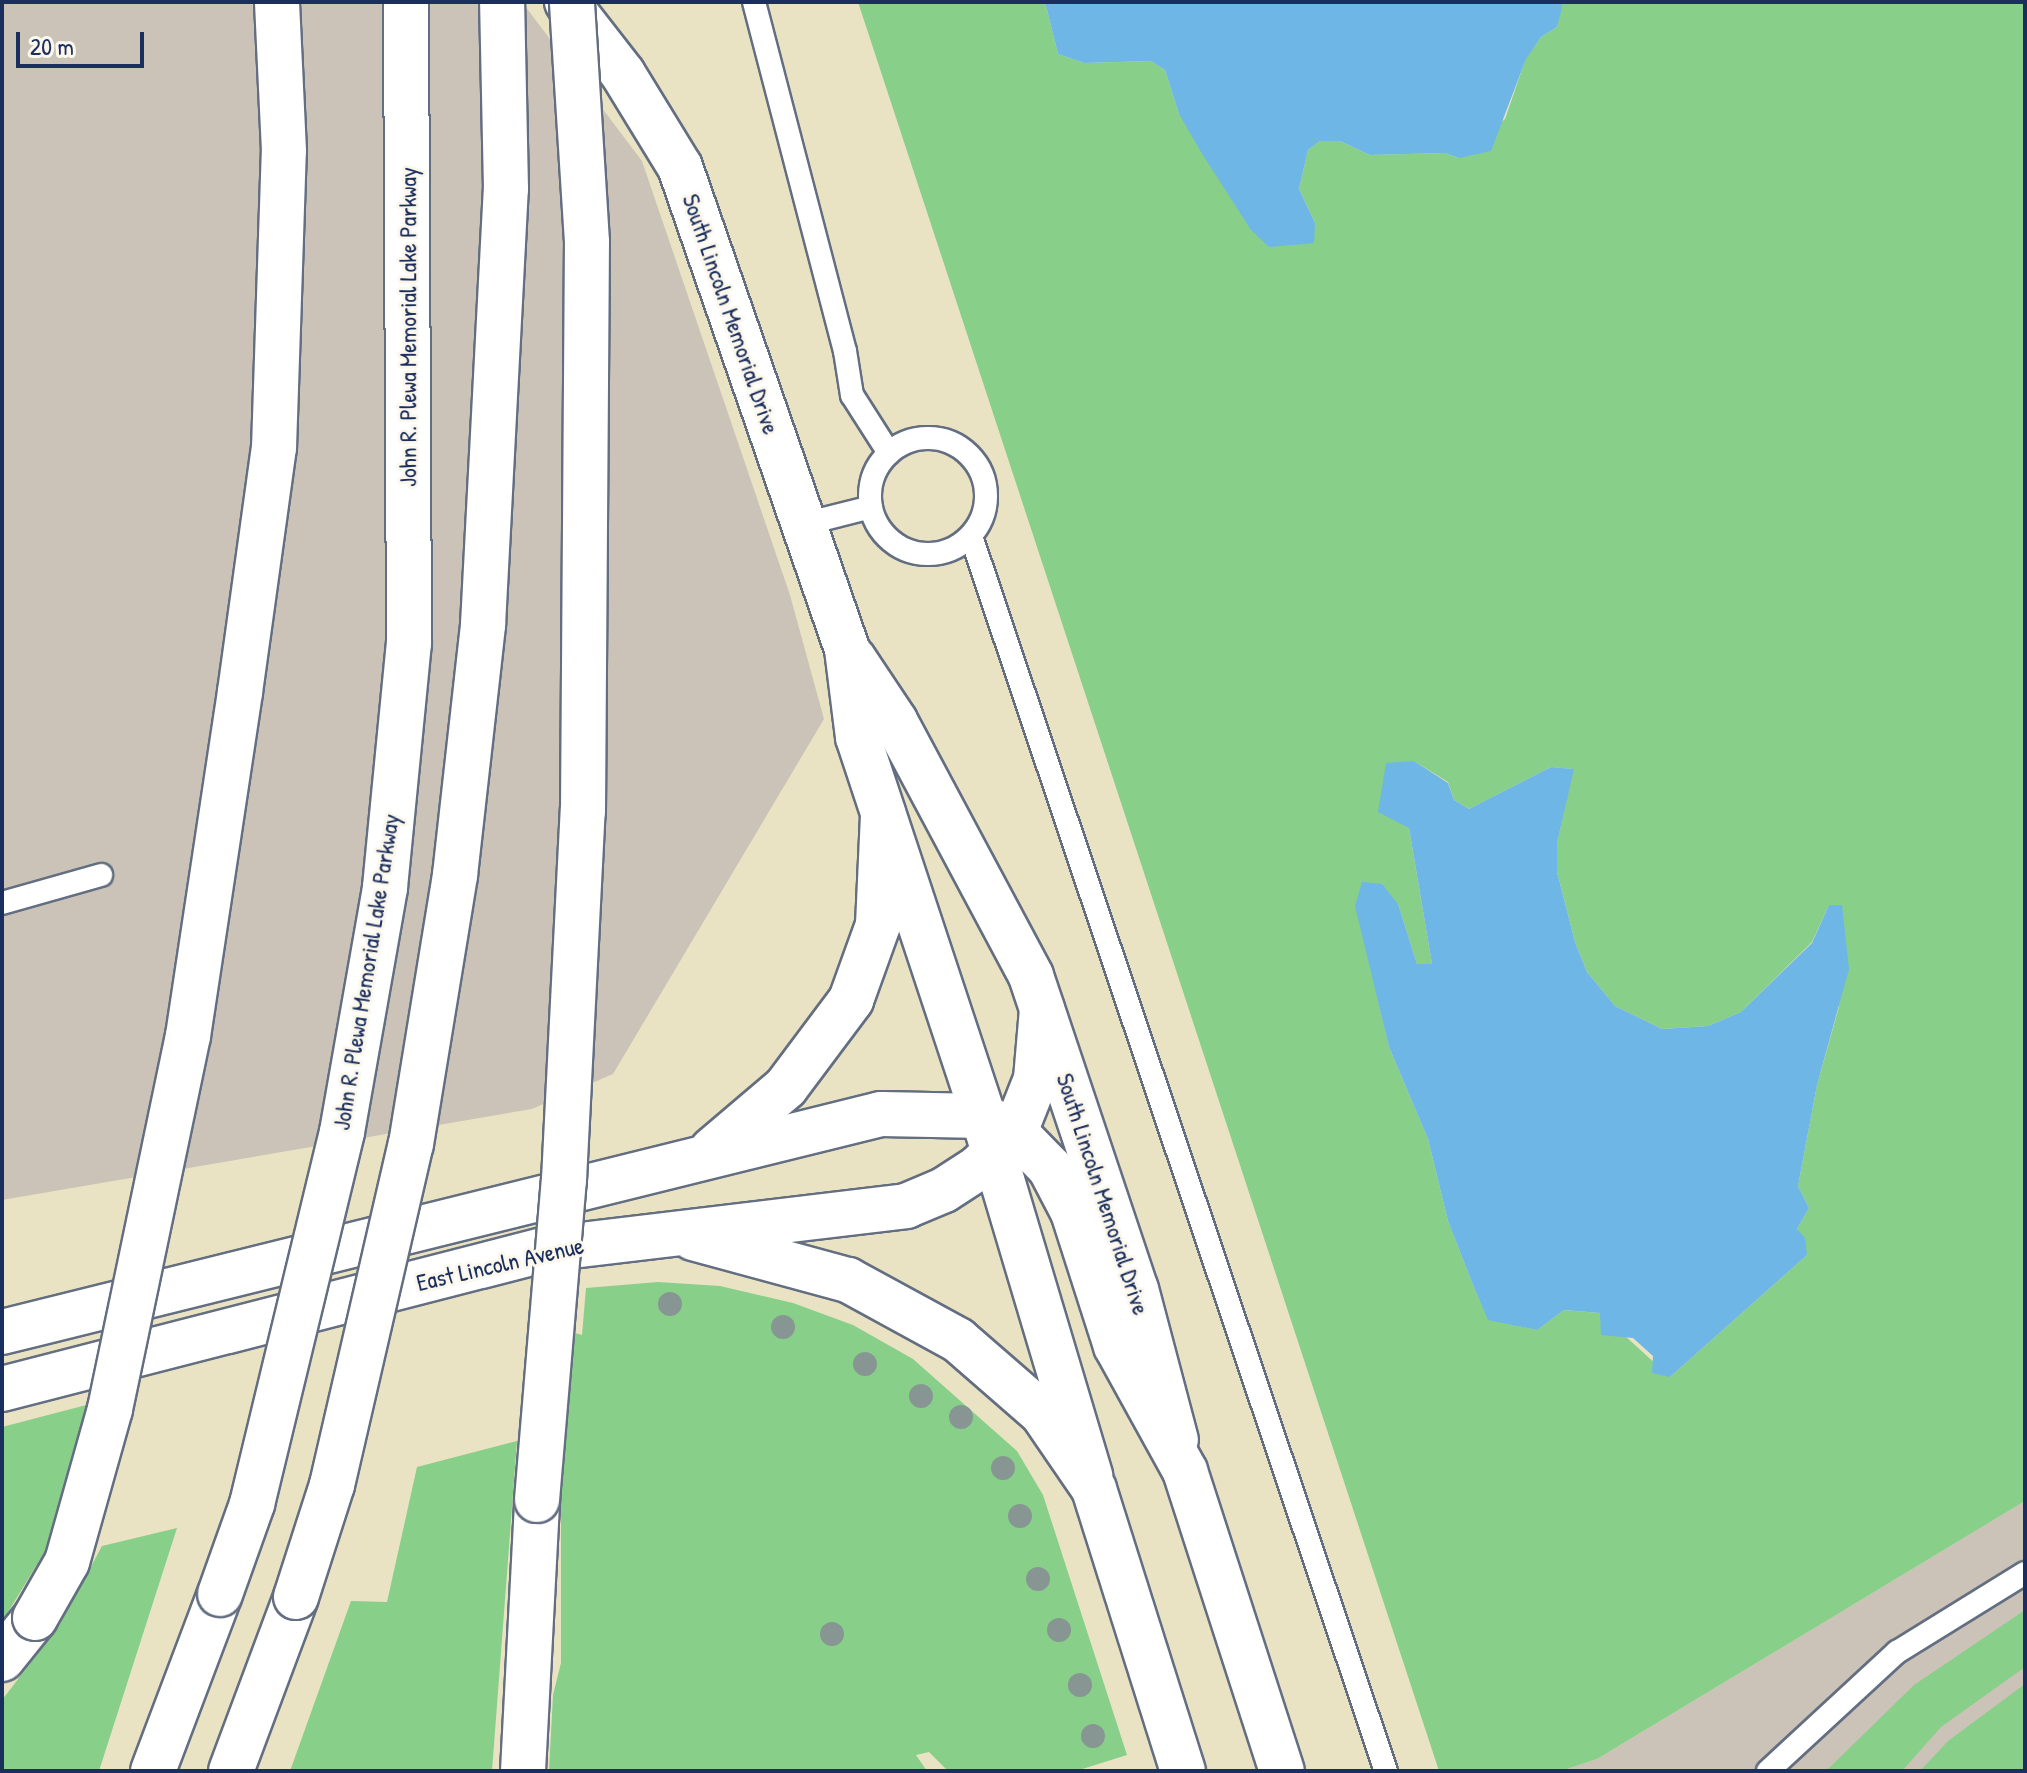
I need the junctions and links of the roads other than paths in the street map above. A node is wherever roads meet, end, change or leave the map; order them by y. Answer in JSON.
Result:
{"nodes":[{"id":1,"x":277,"y":2,"type":"edge"},
{"id":2,"x":406,"y":2,"type":"edge"},
{"id":3,"x":502,"y":2,"type":"edge"},
{"id":4,"x":570,"y":2,"type":"edge"},
{"id":5,"x":754,"y":2,"type":"edge"},
{"id":6,"x":889,"y":453,"type":"junction"},
{"id":7,"x":871,"y":507,"type":"junction"},
{"id":8,"x":804,"y":524,"type":"junction"},
{"id":9,"x":971,"y":536,"type":"junction"},
{"id":10,"x":847,"y":649,"type":"junction"},
{"id":11,"x":883,"y":813,"type":"junction"},
{"id":12,"x":101,"y":875,"type":"dead end"},
{"id":13,"x":2,"y":903,"type":"edge"},
{"id":14,"x":1042,"y":1009,"type":"junction"},
{"id":15,"x":998,"y":1134,"type":"junction"},
{"id":16,"x":709,"y":1153,"type":"junction"},
{"id":17,"x":672,"y":1232,"type":"junction"},
{"id":18,"x":2,"y":1332,"type":"edge"},
{"id":19,"x":2,"y":1389,"type":"edge"},
{"id":20,"x":1185,"y":1471,"type":"junction"},
{"id":21,"x":1094,"y":1489,"type":"junction"},
{"id":22,"x":2025,"y":1573,"type":"edge"},
{"id":23,"x":2,"y":1659,"type":"edge"},
{"id":24,"x":153,"y":1771,"type":"edge"},
{"id":25,"x":231,"y":1771,"type":"edge"},
{"id":26,"x":523,"y":1771,"type":"edge"},
{"id":27,"x":1183,"y":1771,"type":"edge"},
{"id":28,"x":1282,"y":1771,"type":"edge"},
{"id":29,"x":1386,"y":1771,"type":"edge"},
{"id":30,"x":1768,"y":1771,"type":"edge"}],
"edges":[{"from":1,"to":23,"type":"main road","bridge":true},
{"from":2,"to":24,"type":"main road","name":"John R. Plewa Memorial Lake Parkway","bridge":true},
{"from":3,"to":25,"type":"main road","bridge":true},
{"from":4,"to":8,"type":"main road","name":"South Lincoln Memorial Drive"},
{"from":4,"to":26,"type":"main road","bridge":true},
{"from":5,"to":6,"type":"lane"},
{"from":6,"to":7,"type":"lane"},
{"from":6,"to":9,"type":"lane"},
{"from":7,"to":8,"type":"lane"},
{"from":7,"to":9,"type":"lane"},
{"from":8,"to":10,"type":"main road","name":"South Lincoln Memorial Drive"},
{"from":9,"to":29,"type":"lane"},
{"from":10,"to":11,"type":"main road","name":"South Lincoln Memorial Drive"},
{"from":10,"to":14,"type":"main road","name":"South Lincoln Memorial Drive"},
{"from":11,"to":15,"type":"main road","name":"South Lincoln Memorial Drive"},
{"from":11,"to":16,"type":"main road"},
{"from":12,"to":13,"type":"lane"},
{"from":14,"to":15,"type":"main road"},
{"from":14,"to":20,"type":"main road","name":"South Lincoln Memorial Drive"},
{"from":15,"to":16,"type":"main road"},
{"from":15,"to":17,"type":"main road","name":"East Lincoln Avenue"},
{"from":15,"to":20,"type":"main road"},
{"from":15,"to":21,"type":"main road","name":"South Lincoln Memorial Drive"},
{"from":16,"to":18,"type":"main road"},
{"from":17,"to":19,"type":"main road","name":"East Lincoln Avenue"},
{"from":17,"to":21,"type":"main road"},
{"from":20,"to":28,"type":"main road","name":"South Lincoln Memorial Drive"},
{"from":21,"to":27,"type":"main road","name":"South Lincoln Memorial Drive"},
{"from":22,"to":30,"type":"lane"}]}
